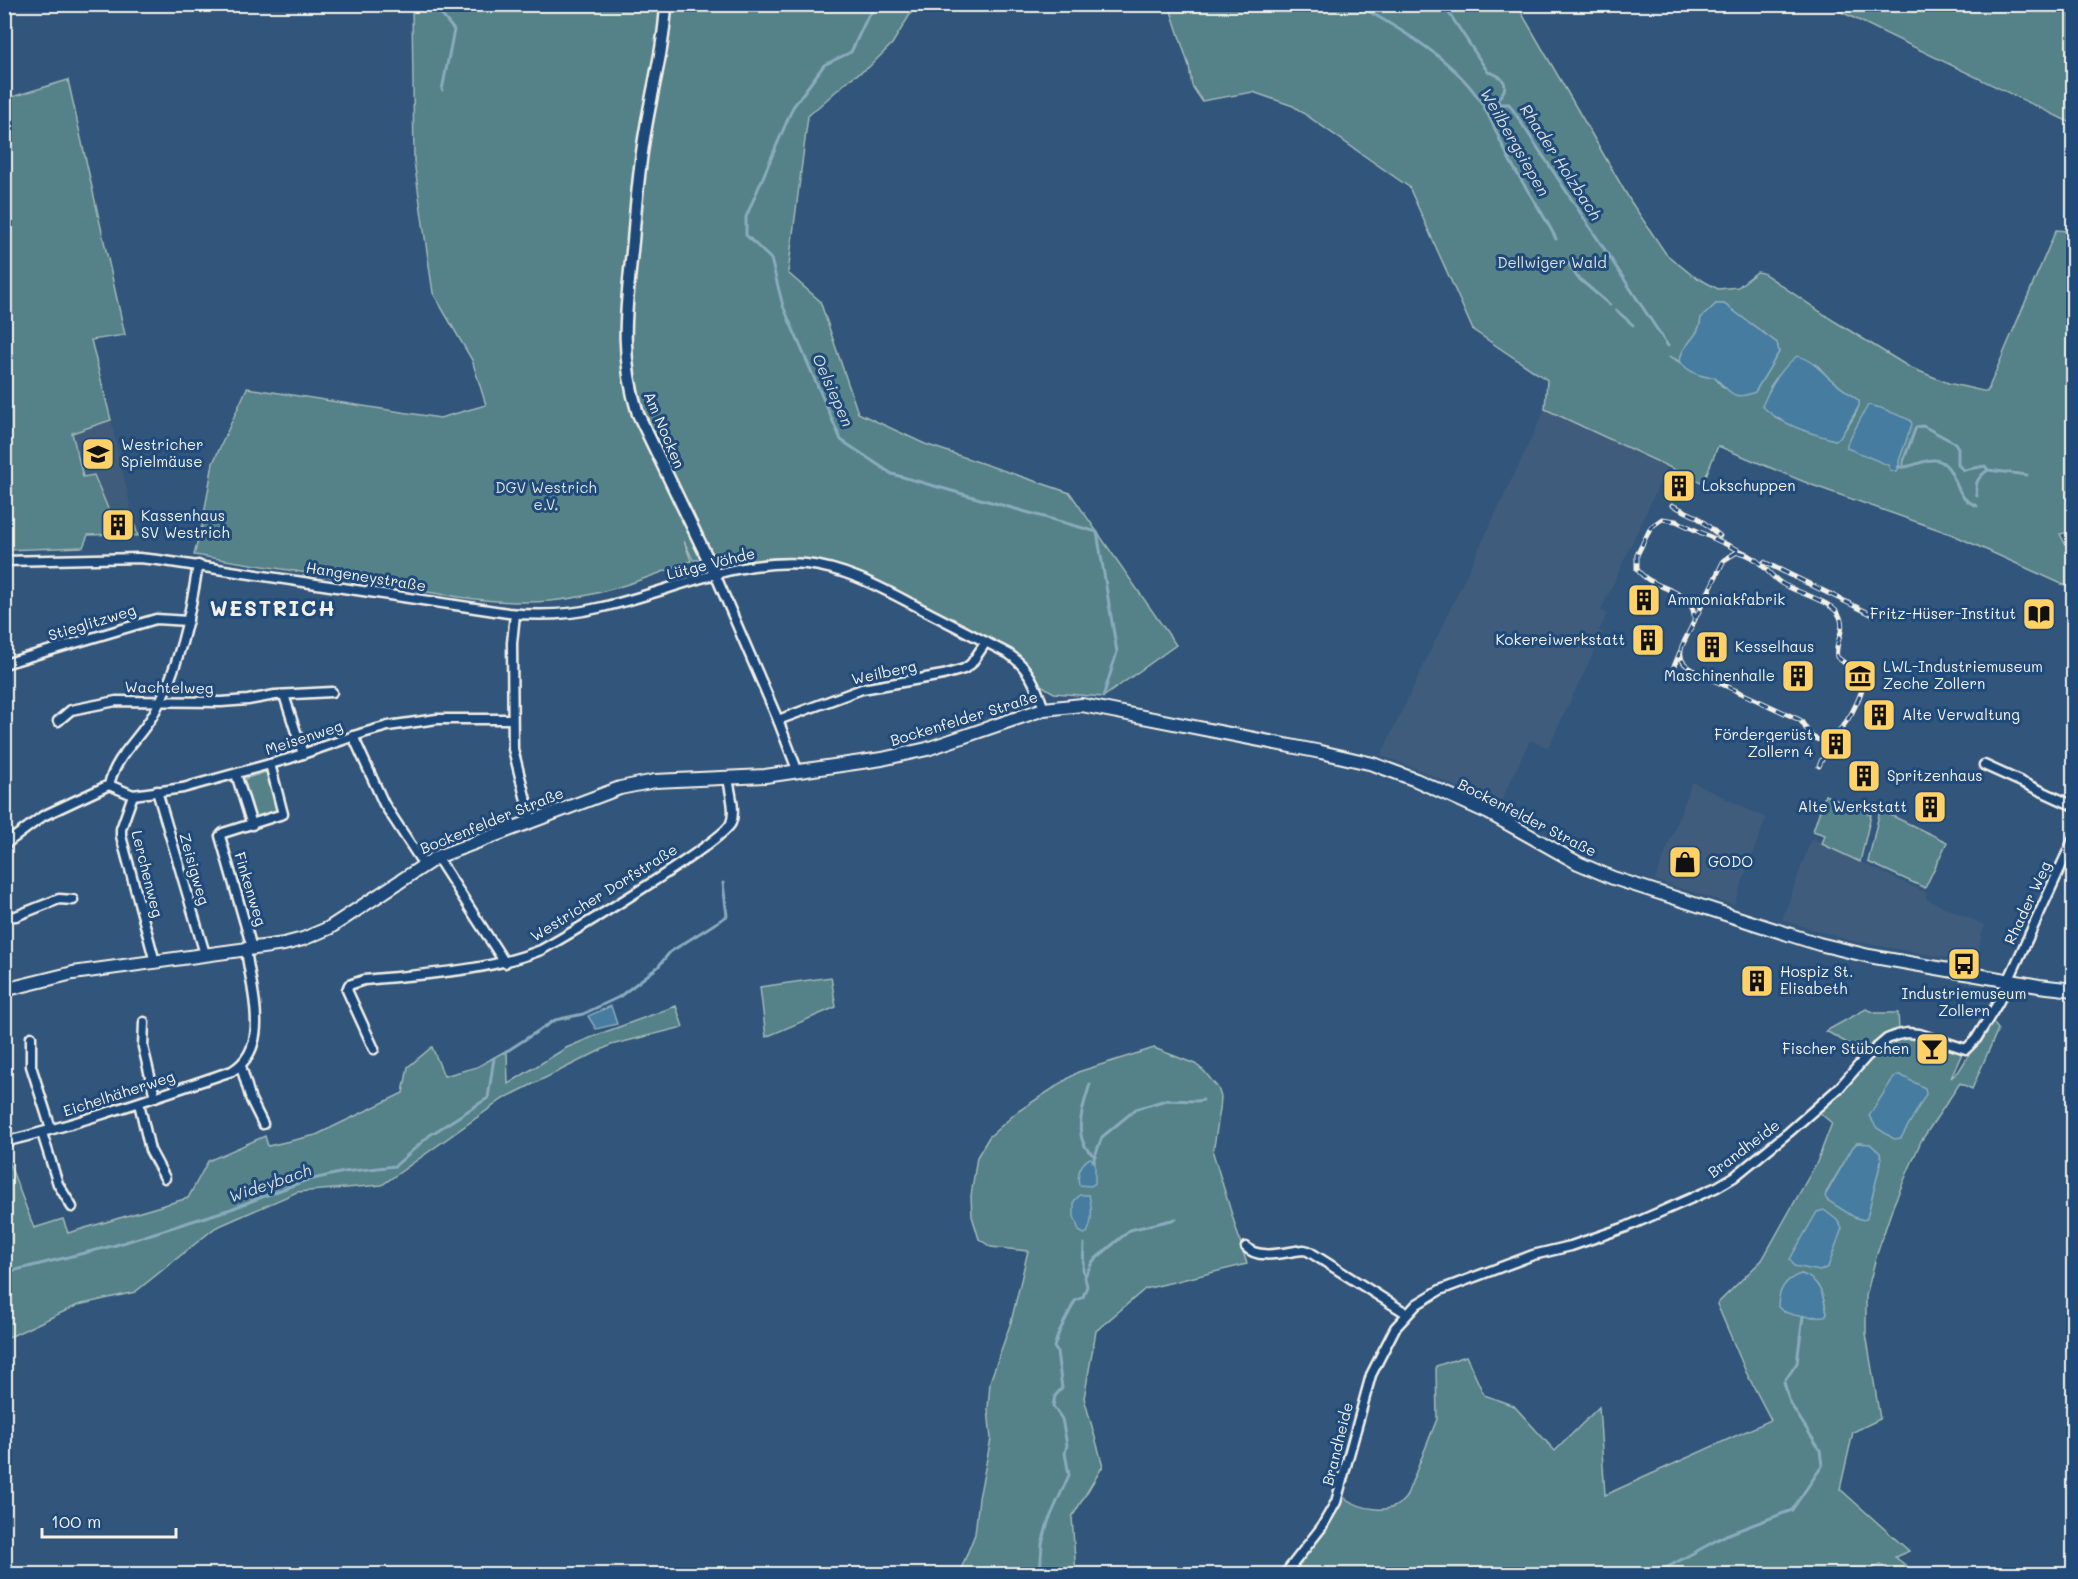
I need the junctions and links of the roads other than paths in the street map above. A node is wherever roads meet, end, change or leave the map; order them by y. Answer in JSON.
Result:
{"nodes":[{"id":1,"x":666,"y":4,"type":"edge"},
{"id":2,"x":4,"y":561,"type":"edge"},
{"id":3,"x":198,"y":565,"type":"junction"},
{"id":4,"x":715,"y":574,"type":"junction"},
{"id":5,"x":514,"y":614,"type":"junction"},
{"id":6,"x":188,"y":621,"type":"junction"},
{"id":7,"x":986,"y":642,"type":"junction"},
{"id":8,"x":4,"y":664,"type":"edge"},
{"id":9,"x":332,"y":692,"type":"dead end"},
{"id":10,"x":284,"y":695,"type":"junction"},
{"id":11,"x":159,"y":702,"type":"junction"},
{"id":12,"x":1044,"y":709,"type":"junction"},
{"id":13,"x":512,"y":719,"type":"junction"},
{"id":14,"x":778,"y":720,"type":"junction"},
{"id":15,"x":58,"y":721,"type":"dead end"},
{"id":16,"x":353,"y":736,"type":"junction"},
{"id":17,"x":303,"y":754,"type":"junction"},
{"id":18,"x":270,"y":764,"type":"junction"},
{"id":19,"x":1984,"y":765,"type":"dead end"},
{"id":20,"x":798,"y":772,"type":"junction"},
{"id":21,"x":236,"y":774,"type":"junction"},
{"id":22,"x":729,"y":778,"type":"junction"},
{"id":23,"x":109,"y":785,"type":"junction"},
{"id":24,"x":157,"y":791,"type":"junction"},
{"id":25,"x":133,"y":795,"type":"junction"},
{"id":26,"x":2073,"y":806,"type":"edge"},
{"id":27,"x":531,"y":820,"type":"junction"},
{"id":28,"x":252,"y":825,"type":"junction"},
{"id":29,"x":2073,"y":838,"type":"edge"},
{"id":30,"x":4,"y":845,"type":"edge"},
{"id":31,"x":437,"y":858,"type":"junction"},
{"id":32,"x":424,"y":865,"type":"junction"},
{"id":33,"x":73,"y":900,"type":"dead end"},
{"id":34,"x":4,"y":917,"type":"edge"},
{"id":35,"x":249,"y":948,"type":"junction"},
{"id":36,"x":205,"y":954,"type":"junction"},
{"id":37,"x":155,"y":962,"type":"junction"},
{"id":38,"x":505,"y":963,"type":"junction"},
{"id":39,"x":2008,"y":980,"type":"junction"},
{"id":40,"x":4,"y":990,"type":"edge"},
{"id":41,"x":2073,"y":990,"type":"edge"},
{"id":42,"x":144,"y":1022,"type":"dead end"},
{"id":43,"x":31,"y":1037,"type":"dead end"},
{"id":44,"x":374,"y":1049,"type":"dead end"},
{"id":45,"x":241,"y":1066,"type":"junction"},
{"id":46,"x":155,"y":1097,"type":"junction"},
{"id":47,"x":139,"y":1103,"type":"junction"},
{"id":48,"x":263,"y":1124,"type":"dead end"},
{"id":49,"x":51,"y":1129,"type":"junction"},
{"id":50,"x":42,"y":1133,"type":"junction"},
{"id":51,"x":4,"y":1142,"type":"edge"},
{"id":52,"x":165,"y":1179,"type":"dead end"},
{"id":53,"x":72,"y":1207,"type":"dead end"},
{"id":54,"x":1246,"y":1247,"type":"dead end"},
{"id":55,"x":1406,"y":1313,"type":"junction"},
{"id":56,"x":1285,"y":1575,"type":"edge"}],
"edges":[{"from":1,"to":4,"type":"street","name":"Am Nocken"},
{"from":2,"to":3,"type":"street","name":"Hangeneystraße"},
{"from":3,"to":5,"type":"street","name":"Hangeneystraße"},
{"from":3,"to":6,"type":"street"},
{"from":4,"to":5,"type":"street","name":"Lütge Vöhde"},
{"from":4,"to":7,"type":"street","name":"Lütge Vöhde"},
{"from":4,"to":14,"type":"street","name":"Am Nocken"},
{"from":5,"to":13,"type":"street"},
{"from":6,"to":8,"type":"street","name":"Stieglitzweg"},
{"from":6,"to":11,"type":"street"},
{"from":7,"to":12,"type":"street","name":"Lütge Vöhde"},
{"from":7,"to":14,"type":"street","name":"Weilberg"},
{"from":9,"to":10,"type":"street","name":"Wachtelweg"},
{"from":10,"to":11,"type":"street","name":"Wachtelweg"},
{"from":10,"to":17,"type":"street"},
{"from":11,"to":15,"type":"street","name":"Wachtelweg"},
{"from":11,"to":23,"type":"street"},
{"from":12,"to":20,"type":"main road","name":"Bockenfelder Straße"},
{"from":12,"to":39,"type":"main road","name":"Bockenfelder Straße"},
{"from":13,"to":16,"type":"street","name":"Meisenweg"},
{"from":13,"to":27,"type":"street"},
{"from":14,"to":20,"type":"street","name":"Am Nocken"},
{"from":16,"to":17,"type":"street","name":"Meisenweg"},
{"from":16,"to":32,"type":"street"},
{"from":17,"to":18,"type":"street","name":"Meisenweg"},
{"from":18,"to":21,"type":"street","name":"Meisenweg"},
{"from":18,"to":28,"type":"street","name":"Finkenweg"},
{"from":19,"to":26,"type":"street"},
{"from":20,"to":22,"type":"main road","name":"Bockenfelder Straße"},
{"from":21,"to":24,"type":"street","name":"Meisenweg"},
{"from":21,"to":28,"type":"street"},
{"from":22,"to":27,"type":"main road","name":"Bockenfelder Straße"},
{"from":22,"to":38,"type":"street","name":"Westricher Dorfstraße"},
{"from":23,"to":25,"type":"street"},
{"from":23,"to":30,"type":"street"},
{"from":24,"to":25,"type":"street","name":"Meisenweg"},
{"from":24,"to":36,"type":"street","name":"Zeisigweg"},
{"from":25,"to":37,"type":"street","name":"Lerchenweg"},
{"from":27,"to":31,"type":"main road","name":"Bockenfelder Straße"},
{"from":28,"to":35,"type":"street","name":"Finkenweg"},
{"from":29,"to":39,"type":"street","name":"Rhader Weg"},
{"from":31,"to":32,"type":"main road","name":"Bockenfelder Straße"},
{"from":31,"to":38,"type":"street"},
{"from":32,"to":35,"type":"main road","name":"Bockenfelder Straße"},
{"from":33,"to":34,"type":"street"},
{"from":35,"to":36,"type":"main road","name":"Bockenfelder Straße"},
{"from":35,"to":45,"type":"street"},
{"from":36,"to":37,"type":"main road","name":"Bockenfelder Straße"},
{"from":37,"to":40,"type":"main road","name":"Bockenfelder Straße"},
{"from":38,"to":44,"type":"street","name":"Westricher Dorfstraße"},
{"from":39,"to":41,"type":"main road","name":"Bockenfelder Straße"},
{"from":39,"to":55,"type":"street","name":"Brandheide"},
{"from":42,"to":46,"type":"street"},
{"from":43,"to":49,"type":"street"},
{"from":45,"to":46,"type":"street","name":"Eichelhäherweg"},
{"from":45,"to":48,"type":"street"},
{"from":46,"to":47,"type":"street","name":"Eichelhäherweg"},
{"from":47,"to":49,"type":"street","name":"Eichelhäherweg"},
{"from":47,"to":52,"type":"street"},
{"from":49,"to":50,"type":"street","name":"Eichelhäherweg"},
{"from":50,"to":51,"type":"street","name":"Eichelhäherweg"},
{"from":50,"to":53,"type":"street"},
{"from":54,"to":55,"type":"street"},
{"from":55,"to":56,"type":"street","name":"Brandheide"}]}
